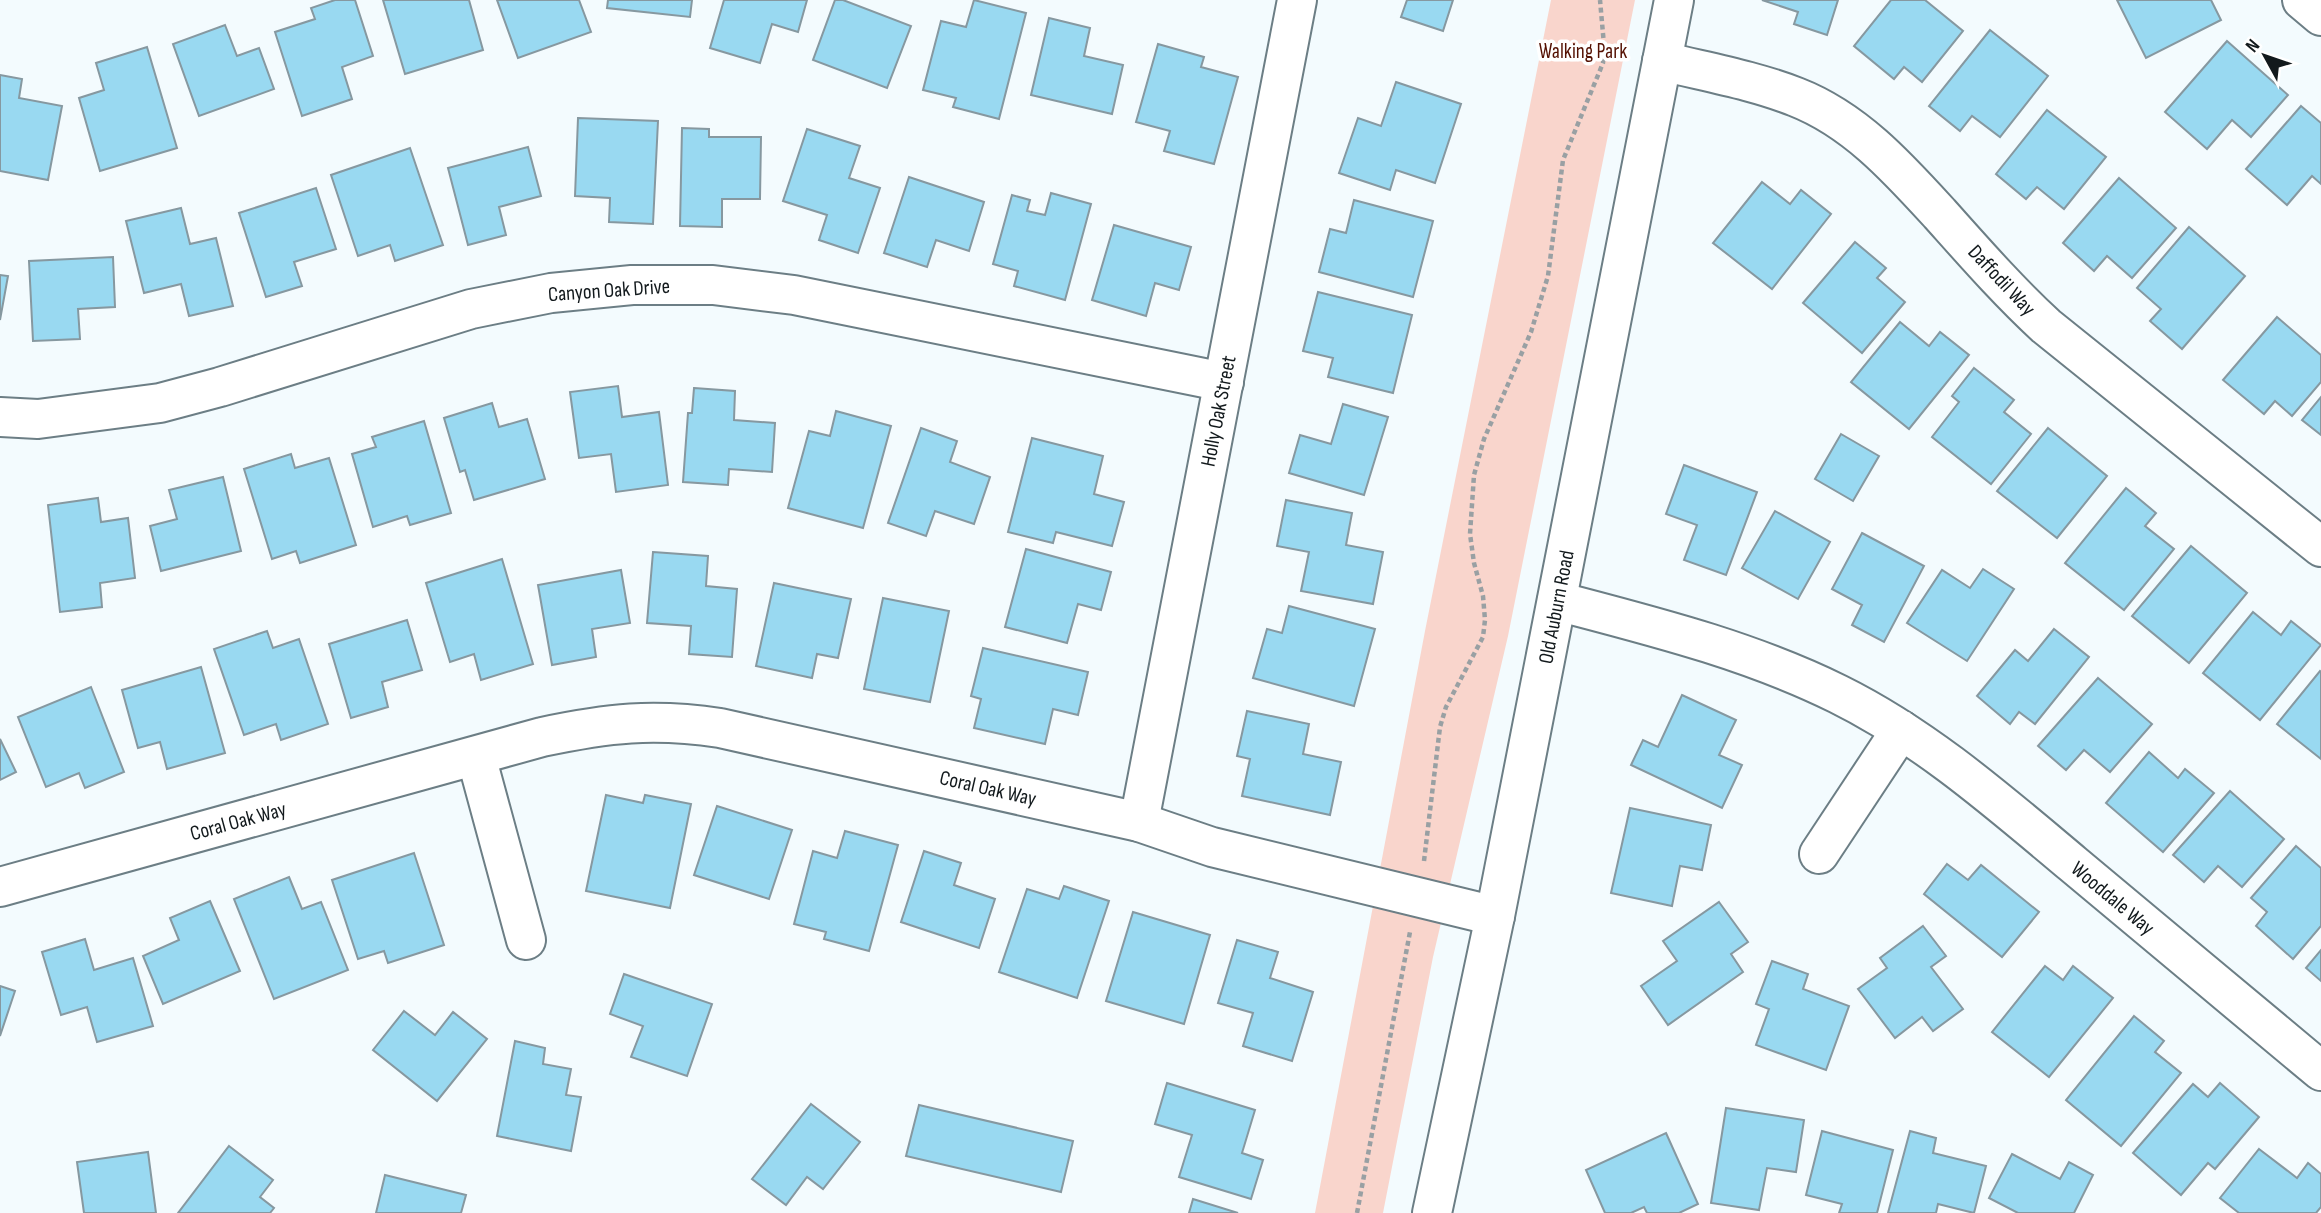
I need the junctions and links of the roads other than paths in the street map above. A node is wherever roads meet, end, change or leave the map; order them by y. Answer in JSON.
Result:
{"nodes":[{"id":1,"x":1297,"y":0,"type":"edge"},
{"id":2,"x":1674,"y":0,"type":"edge"},
{"id":3,"x":2302,"y":0,"type":"edge"},
{"id":4,"x":2321,"y":16,"type":"edge"},
{"id":5,"x":1662,"y":61,"type":"junction"},
{"id":6,"x":1224,"y":382,"type":"junction"},
{"id":7,"x":0,"y":417,"type":"edge"},
{"id":8,"x":2321,"y":547,"type":"edge"},
{"id":9,"x":1557,"y":601,"type":"junction"},
{"id":10,"x":1901,"y":730,"type":"junction"},
{"id":11,"x":476,"y":756,"type":"junction"},
{"id":12,"x":1139,"y":822,"type":"junction"},
{"id":13,"x":1819,"y":854,"type":"dead end"},
{"id":14,"x":0,"y":887,"type":"edge"},
{"id":15,"x":1494,"y":916,"type":"junction"},
{"id":16,"x":526,"y":940,"type":"dead end"},
{"id":17,"x":2321,"y":1071,"type":"edge"},
{"id":18,"x":1432,"y":1213,"type":"edge"}],
"edges":[{"from":1,"to":6,"type":"street","name":"Holly Oak Street"},
{"from":2,"to":5,"type":"street","name":"Old Auburn Road"},
{"from":3,"to":4,"type":"street"},
{"from":5,"to":8,"type":"street","name":"Daffodil Way"},
{"from":5,"to":9,"type":"street","name":"Old Auburn Road"},
{"from":6,"to":7,"type":"street","name":"Canyon Oak Drive"},
{"from":6,"to":12,"type":"street","name":"Holly Oak Street"},
{"from":9,"to":10,"type":"street","name":"Wooddale Way"},
{"from":9,"to":15,"type":"street","name":"Old Auburn Road"},
{"from":10,"to":13,"type":"street"},
{"from":10,"to":17,"type":"street","name":"Wooddale Way"},
{"from":11,"to":12,"type":"street","name":"Coral Oak Way"},
{"from":11,"to":14,"type":"street","name":"Coral Oak Way"},
{"from":11,"to":16,"type":"street"},
{"from":12,"to":15,"type":"street","name":"Coral Oak Way"},
{"from":15,"to":18,"type":"street","name":"Old Auburn Road"}]}
